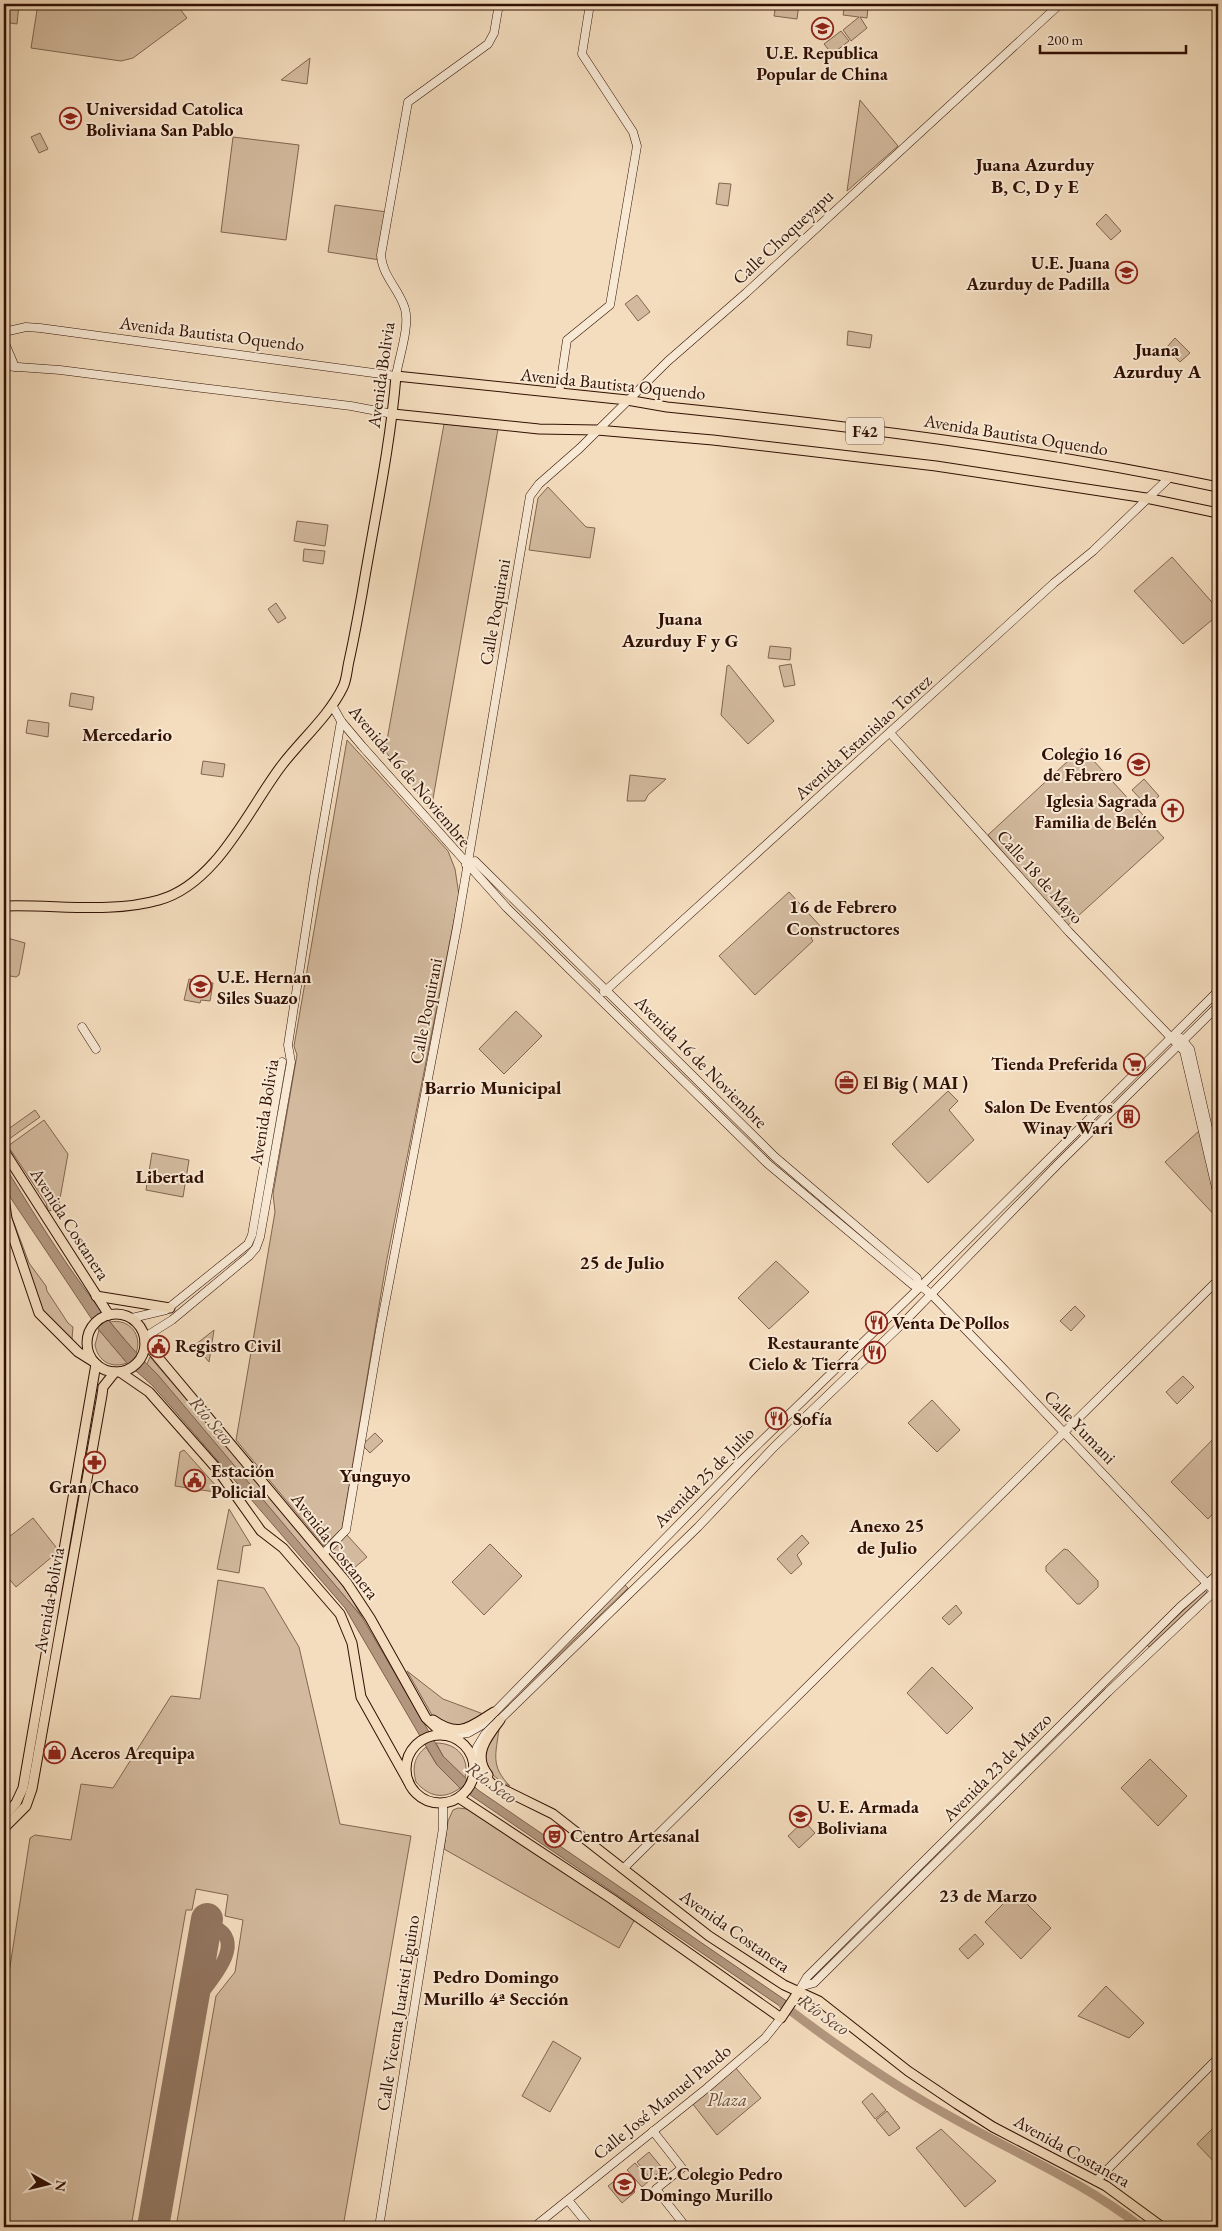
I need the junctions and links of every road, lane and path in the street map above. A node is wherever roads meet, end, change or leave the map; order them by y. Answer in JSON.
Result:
{"nodes":[{"id":1,"x":499,"y":4,"type":"edge"},
{"id":2,"x":590,"y":4,"type":"edge"},
{"id":3,"x":1060,"y":4,"type":"edge"},
{"id":4,"x":4,"y":332,"type":"edge"},
{"id":5,"x":4,"y":341,"type":"edge"},
{"id":6,"x":4,"y":366,"type":"edge"},
{"id":7,"x":15,"y":367,"type":"junction"},
{"id":8,"x":396,"y":376,"type":"junction"},
{"id":9,"x":559,"y":393,"type":"junction"},
{"id":10,"x":627,"y":400,"type":"junction"},
{"id":11,"x":393,"y":414,"type":"junction"},
{"id":12,"x":597,"y":430,"type":"junction"},
{"id":13,"x":1170,"y":477,"type":"junction"},
{"id":14,"x":1218,"y":486,"type":"edge"},
{"id":15,"x":530,"y":496,"type":"joint"},
{"id":16,"x":1146,"y":498,"type":"junction"},
{"id":17,"x":1218,"y":513,"type":"edge"},
{"id":18,"x":332,"y":705,"type":"junction"},
{"id":19,"x":342,"y":721,"type":"junction"},
{"id":20,"x":890,"y":733,"type":"junction"},
{"id":21,"x":466,"y":865,"type":"junction"},
{"id":22,"x":4,"y":906,"type":"edge"},
{"id":23,"x":606,"y":989,"type":"junction"},
{"id":24,"x":1218,"y":991,"type":"edge"},
{"id":25,"x":599,"y":997,"type":"junction"},
{"id":26,"x":1218,"y":1006,"type":"edge"},
{"id":27,"x":82,"y":1027,"type":"dead end"},
{"id":28,"x":1174,"y":1036,"type":"junction"},
{"id":29,"x":1181,"y":1043,"type":"junction"},
{"id":30,"x":96,"y":1049,"type":"dead end"},
{"id":31,"x":282,"y":1062,"type":"dead end"},
{"id":32,"x":4,"y":1151,"type":"edge"},
{"id":33,"x":1218,"y":1172,"type":"edge"},
{"id":34,"x":1218,"y":1196,"type":"edge"},
{"id":35,"x":4,"y":1197,"type":"edge"},
{"id":36,"x":1218,"y":1280,"type":"edge"},
{"id":37,"x":919,"y":1285,"type":"junction"},
{"id":38,"x":932,"y":1294,"type":"junction"},
{"id":39,"x":96,"y":1296,"type":"junction"},
{"id":40,"x":170,"y":1308,"type":"junction"},
{"id":41,"x":107,"y":1316,"type":"junction"},
{"id":42,"x":132,"y":1318,"type":"junction"},
{"id":43,"x":145,"y":1342,"type":"junction"},
{"id":44,"x":95,"y":1363,"type":"junction"},
{"id":45,"x":120,"y":1372,"type":"junction"},
{"id":46,"x":1064,"y":1433,"type":"junction"},
{"id":47,"x":324,"y":1553,"type":"junction"},
{"id":48,"x":1218,"y":1574,"type":"edge"},
{"id":49,"x":1207,"y":1582,"type":"junction"},
{"id":50,"x":1216,"y":1590,"type":"edge"},
{"id":51,"x":397,"y":1666,"type":"junction"},
{"id":52,"x":494,"y":1712,"type":"junction"},
{"id":53,"x":500,"y":1720,"type":"junction"},
{"id":54,"x":445,"y":1735,"type":"junction"},
{"id":55,"x":474,"y":1763,"type":"junction"},
{"id":56,"x":408,"y":1781,"type":"junction"},
{"id":57,"x":513,"y":1792,"type":"junction"},
{"id":58,"x":462,"y":1795,"type":"junction"},
{"id":59,"x":443,"y":1803,"type":"junction"},
{"id":60,"x":4,"y":1816,"type":"edge"},
{"id":61,"x":4,"y":1828,"type":"edge"},
{"id":62,"x":623,"y":1869,"type":"junction"},
{"id":63,"x":883,"y":1901,"type":"junction"},
{"id":64,"x":890,"y":1909,"type":"junction"},
{"id":65,"x":802,"y":1989,"type":"junction"},
{"id":66,"x":783,"y":2015,"type":"junction"},
{"id":67,"x":1218,"y":2058,"type":"edge"},
{"id":68,"x":653,"y":2132,"type":"junction"},
{"id":69,"x":1096,"y":2181,"type":"junction"},
{"id":70,"x":568,"y":2200,"type":"junction"},
{"id":71,"x":379,"y":2227,"type":"edge"},
{"id":72,"x":534,"y":2227,"type":"edge"},
{"id":73,"x":590,"y":2227,"type":"edge"},
{"id":74,"x":686,"y":2227,"type":"edge"},
{"id":75,"x":1162,"y":2227,"type":"edge"}],
"edges":[{"from":1,"to":8,"type":"street","name":"Avenida Bolivia"},
{"from":2,"to":9,"type":"street"},
{"from":3,"to":10,"type":"street","name":"Calle Choqueyapu"},
{"from":4,"to":8,"type":"street","name":"Avenida Bautista Oquendo","number":"F42"},
{"from":5,"to":7,"type":"street"},
{"from":6,"to":7,"type":"street","number":"F42"},
{"from":7,"to":11,"type":"street","number":"F42"},
{"from":8,"to":9,"type":"main road","name":"Avenida Bautista Oquendo","number":"F42"},
{"from":8,"to":11,"type":"main road","name":"Avenida Bolivia"},
{"from":9,"to":10,"type":"main road","name":"Avenida Bautista Oquendo","number":"F42"},
{"from":10,"to":12,"type":"street","name":"Calle Choqueyapu"},
{"from":10,"to":13,"type":"main road","name":"Avenida Bautista Oquendo","number":"F42"},
{"from":11,"to":12,"type":"main road","number":"F42"},
{"from":11,"to":18,"type":"main road","name":"Avenida Bolivia"},
{"from":12,"to":15,"type":"street","name":"Calle Choqueyapu"},
{"from":12,"to":16,"type":"main road","number":"F42"},
{"from":13,"to":14,"type":"main road","name":"Avenida Bautista Oquendo","number":"F42"},
{"from":13,"to":16,"type":"street","name":"Avenida Estanislao Torrez"},
{"from":15,"to":21,"type":"street","name":"Calle Poquirani"},
{"from":16,"to":17,"type":"main road","number":"F42"},
{"from":16,"to":20,"type":"street","name":"Avenida Estanislao Torrez"},
{"from":18,"to":19,"type":"street","name":"Avenida 16 de Noviembre"},
{"from":18,"to":22,"type":"main road","name":"Avenida Bolivia"},
{"from":19,"to":21,"type":"street","name":"Avenida 16 de Noviembre"},
{"from":19,"to":43,"type":"street","name":"Avenida Bolivia"},
{"from":20,"to":23,"type":"street","name":"Avenida Estanislao Torrez"},
{"from":20,"to":28,"type":"street","name":"Calle 18 de Mayo"},
{"from":21,"to":23,"type":"street","name":"Avenida 16 de Noviembre"},
{"from":21,"to":25,"type":"street","name":"Avenida 16 de Noviembre"},
{"from":21,"to":47,"type":"street","name":"Calle Poquirani"},
{"from":23,"to":25,"type":"street","name":"Avenida Estanislao Torrez"},
{"from":23,"to":37,"type":"street","name":"Avenida 16 de Noviembre"},
{"from":24,"to":28,"type":"street","name":"Avenida 25 de Julio"},
{"from":25,"to":37,"type":"street","name":"Avenida 16 de Noviembre"},
{"from":26,"to":29,"type":"street","name":"Avenida 25 de Julio"},
{"from":27,"to":30,"type":"street"},
{"from":28,"to":29,"type":"street","name":"Calle 18 de Mayo"},
{"from":28,"to":37,"type":"street","name":"Avenida 25 de Julio"},
{"from":29,"to":33,"type":"street"},
{"from":29,"to":34,"type":"street"},
{"from":29,"to":38,"type":"street","name":"Avenida 25 de Julio"},
{"from":31,"to":40,"type":"street","name":"Avenida Bolivia"},
{"from":32,"to":39,"type":"main road","name":"Avenida Costanera"},
{"from":35,"to":44,"type":"main road"},
{"from":36,"to":46,"type":"street"},
{"from":37,"to":38,"type":"street","name":"Calle Yumani"},
{"from":37,"to":52,"type":"street","name":"Avenida 25 de Julio"},
{"from":38,"to":46,"type":"street","name":"Calle Yumani"},
{"from":38,"to":53,"type":"street","name":"Avenida 25 de Julio"},
{"from":39,"to":40,"type":"main road"},
{"from":39,"to":41,"type":"main road","name":"Avenida Costanera"},
{"from":40,"to":42,"type":"street","name":"Avenida Bolivia"},
{"from":41,"to":42,"type":"main road"},
{"from":41,"to":44,"type":"main road"},
{"from":42,"to":43,"type":"main road"},
{"from":43,"to":45,"type":"main road"},
{"from":43,"to":47,"type":"main road","name":"Avenida Costanera"},
{"from":44,"to":45,"type":"main road"},
{"from":44,"to":60,"type":"main road","name":"Avenida Bolivia"},
{"from":45,"to":56,"type":"main road"},
{"from":45,"to":61,"type":"main road","name":"Avenida Bolivia"},
{"from":46,"to":49,"type":"street","name":"Calle Yumani"},
{"from":46,"to":62,"type":"street"},
{"from":47,"to":51,"type":"main road","name":"Avenida Costanera"},
{"from":48,"to":49,"type":"street","name":"Avenida 23 de Marzo"},
{"from":49,"to":50,"type":"street","name":"Calle Yumani"},
{"from":49,"to":63,"type":"street","name":"Avenida 23 de Marzo"},
{"from":50,"to":64,"type":"street","name":"Avenida 23 de Marzo"},
{"from":51,"to":52,"type":"main road"},
{"from":51,"to":54,"type":"main road","name":"Avenida Costanera"},
{"from":52,"to":54,"type":"street","name":"Avenida 25 de Julio"},
{"from":53,"to":55,"type":"street","name":"Avenida 25 de Julio"},
{"from":53,"to":57,"type":"main road"},
{"from":54,"to":55,"type":"main road"},
{"from":54,"to":56,"type":"main road"},
{"from":55,"to":57,"type":"main road","name":"Avenida Costanera"},
{"from":55,"to":58,"type":"main road"},
{"from":56,"to":59,"type":"main road"},
{"from":57,"to":62,"type":"main road","name":"Avenida Costanera"},
{"from":58,"to":59,"type":"main road"},
{"from":58,"to":66,"type":"main road"},
{"from":59,"to":71,"type":"street","name":"Calle Vicenta Juaristi Eguino"},
{"from":62,"to":65,"type":"main road","name":"Avenida Costanera"},
{"from":63,"to":64,"type":"street"},
{"from":63,"to":65,"type":"street","name":"Avenida 23 de Marzo"},
{"from":64,"to":65,"type":"street","name":"Avenida 23 de Marzo"},
{"from":65,"to":66,"type":"main road","name":"Calle José Manuel Pando"},
{"from":65,"to":69,"type":"main road","name":"Avenida Costanera"},
{"from":66,"to":68,"type":"street","name":"Calle José Manuel Pando"},
{"from":67,"to":69,"type":"street"},
{"from":68,"to":70,"type":"street","name":"Calle José Manuel Pando"},
{"from":68,"to":74,"type":"street"},
{"from":69,"to":75,"type":"main road","name":"Avenida Costanera"},
{"from":70,"to":72,"type":"street","name":"Calle José Manuel Pando"},
{"from":70,"to":73,"type":"street"}]}
